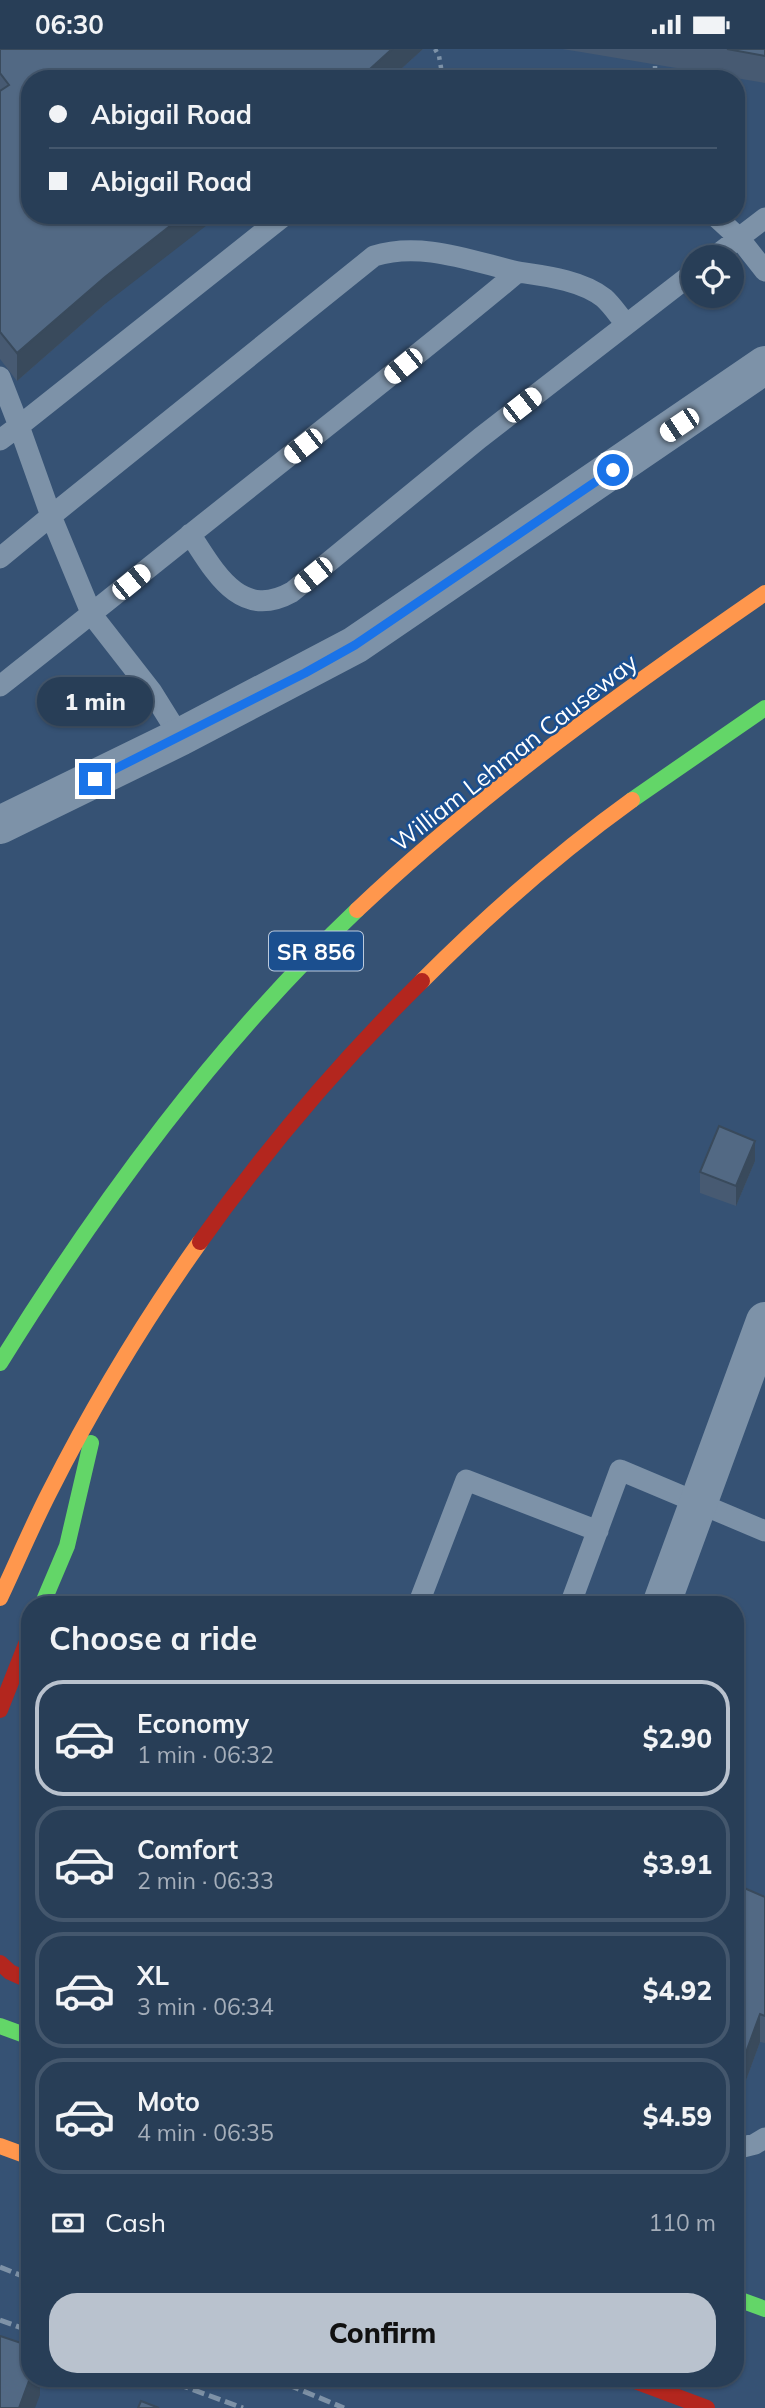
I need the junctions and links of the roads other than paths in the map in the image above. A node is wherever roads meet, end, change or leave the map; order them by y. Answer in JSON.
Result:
{"nodes":[{"id":1,"x":765,"y":218,"type":"edge"},
{"id":2,"x":274,"y":224,"type":"edge"},
{"id":3,"x":724,"y":224,"type":"edge"},
{"id":4,"x":739,"y":238,"type":"junction"},
{"id":5,"x":730,"y":245,"type":"edge"},
{"id":6,"x":765,"y":271,"type":"edge"},
{"id":7,"x":518,"y":272,"type":"junction"},
{"id":8,"x":681,"y":282,"type":"edge"},
{"id":9,"x":626,"y":324,"type":"junction"},
{"id":10,"x":765,"y":365,"type":"edge"},
{"id":11,"x":0,"y":376,"type":"edge"},
{"id":12,"x":19,"y":426,"type":"junction"},
{"id":13,"x":0,"y":440,"type":"edge"},
{"id":14,"x":51,"y":516,"type":"junction"},
{"id":15,"x":190,"y":534,"type":"junction"},
{"id":16,"x":0,"y":558,"type":"edge"},
{"id":17,"x":765,"y":593,"type":"edge"},
{"id":18,"x":92,"y":615,"type":"junction"},
{"id":19,"x":0,"y":686,"type":"edge"},
{"id":20,"x":765,"y":708,"type":"edge"},
{"id":21,"x":180,"y":737,"type":"junction"},
{"id":22,"x":0,"y":825,"type":"edge"},
{"id":23,"x":765,"y":1321,"type":"edge"},
{"id":24,"x":0,"y":1363,"type":"edge"},
{"id":25,"x":103,"y":1390,"type":"junction"},
{"id":26,"x":699,"y":1502,"type":"junction"},
{"id":27,"x":598,"y":1531,"type":"junction"},
{"id":28,"x":765,"y":1531,"type":"edge"},
{"id":29,"x":46,"y":1596,"type":"edge"},
{"id":30,"x":421,"y":1596,"type":"edge"},
{"id":31,"x":573,"y":1596,"type":"edge"},
{"id":32,"x":664,"y":1596,"type":"edge"},
{"id":33,"x":0,"y":1598,"type":"edge"},
{"id":34,"x":21,"y":1657,"type":"edge"},
{"id":35,"x":0,"y":1710,"type":"edge"},
{"id":36,"x":0,"y":1963,"type":"edge"},
{"id":37,"x":21,"y":1977,"type":"edge"},
{"id":38,"x":0,"y":2026,"type":"edge"},
{"id":39,"x":21,"y":2034,"type":"edge"},
{"id":40,"x":3,"y":2137,"type":"edge"},
{"id":41,"x":765,"y":2138,"type":"edge"},
{"id":42,"x":744,"y":2147,"type":"edge"},
{"id":43,"x":21,"y":2150,"type":"edge"},
{"id":44,"x":744,"y":2301,"type":"edge"},
{"id":45,"x":765,"y":2309,"type":"edge"},
{"id":46,"x":651,"y":2387,"type":"edge"},
{"id":47,"x":707,"y":2408,"type":"edge"}],
"edges":[{"from":1,"to":4,"type":"lane"},
{"from":2,"to":12,"type":"lane"},
{"from":3,"to":4,"type":"lane"},
{"from":4,"to":5,"type":"lane"},
{"from":4,"to":6,"type":"lane"},
{"from":7,"to":9,"type":"lane"},
{"from":7,"to":14,"type":"lane"},
{"from":7,"to":15,"type":"lane"},
{"from":8,"to":9,"type":"lane"},
{"from":9,"to":15,"type":"lane"},
{"from":10,"to":21,"type":"street"},
{"from":11,"to":12,"type":"lane"},
{"from":12,"to":13,"type":"lane"},
{"from":12,"to":14,"type":"lane"},
{"from":14,"to":16,"type":"lane"},
{"from":14,"to":18,"type":"lane"},
{"from":15,"to":18,"type":"lane"},
{"from":17,"to":24,"type":"main road","name":"William Lehman Causeway","number":"SR 856"},
{"from":18,"to":19,"type":"lane"},
{"from":18,"to":21,"type":"lane"},
{"from":20,"to":25,"type":"main road"},
{"from":21,"to":22,"type":"street"},
{"from":23,"to":26,"type":"street"},
{"from":25,"to":29,"type":"main road"},
{"from":25,"to":33,"type":"main road"},
{"from":26,"to":27,"type":"lane"},
{"from":26,"to":28,"type":"lane"},
{"from":26,"to":32,"type":"street"},
{"from":27,"to":30,"type":"lane"},
{"from":27,"to":31,"type":"lane"},
{"from":34,"to":35,"type":"main road"},
{"from":36,"to":37,"type":"main road"},
{"from":38,"to":39,"type":"main road"},
{"from":40,"to":43,"type":"main road"},
{"from":41,"to":42,"type":"lane"},
{"from":44,"to":45,"type":"main road"},
{"from":46,"to":47,"type":"main road"}]}
